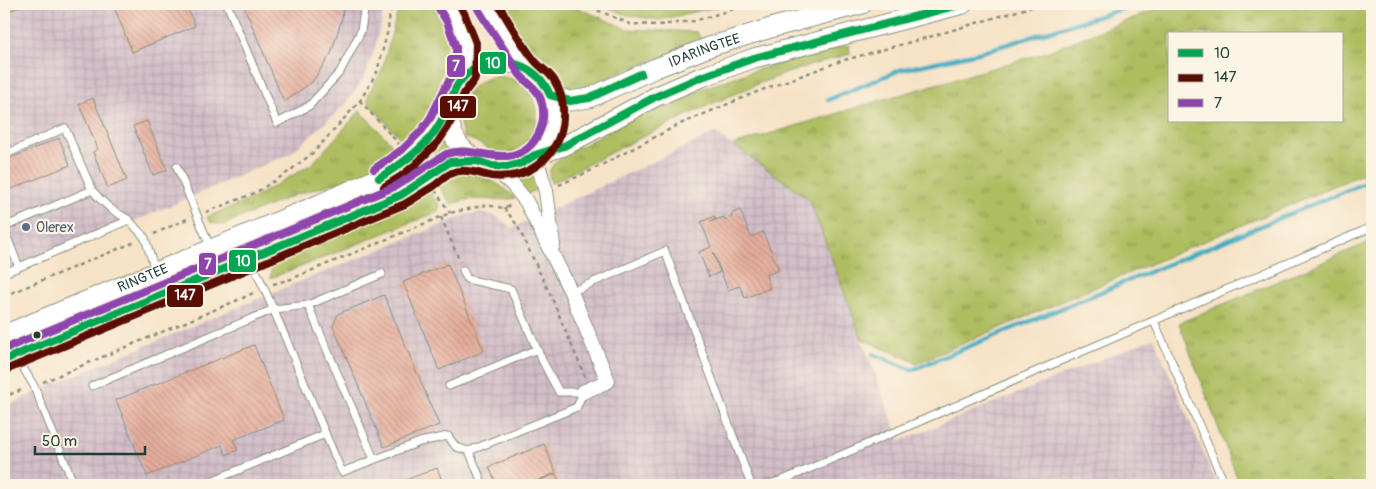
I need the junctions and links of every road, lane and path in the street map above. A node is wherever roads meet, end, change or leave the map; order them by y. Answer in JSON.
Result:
{"nodes":[{"id":1,"x":226,"y":4,"type":"edge"},
{"id":2,"x":364,"y":4,"type":"edge"},
{"id":3,"x":391,"y":4,"type":"edge"},
{"id":4,"x":448,"y":4,"type":"edge"},
{"id":5,"x":486,"y":4,"type":"edge"},
{"id":6,"x":583,"y":4,"type":"edge"},
{"id":7,"x":752,"y":4,"type":"edge"},
{"id":8,"x":862,"y":4,"type":"edge"},
{"id":9,"x":963,"y":4,"type":"edge"},
{"id":10,"x":1041,"y":4,"type":"edge"},
{"id":11,"x":529,"y":70,"type":"junction"},
{"id":12,"x":466,"y":75,"type":"junction"},
{"id":13,"x":550,"y":96,"type":"junction"},
{"id":14,"x":360,"y":101,"type":"junction"},
{"id":15,"x":450,"y":103,"type":"junction"},
{"id":16,"x":402,"y":148,"type":"dead end"},
{"id":17,"x":4,"y":155,"type":"edge"},
{"id":18,"x":535,"y":155,"type":"junction"},
{"id":19,"x":485,"y":164,"type":"junction"},
{"id":20,"x":177,"y":168,"type":"dead end"},
{"id":21,"x":433,"y":187,"type":"dead end"},
{"id":22,"x":92,"y":190,"type":"junction"},
{"id":23,"x":546,"y":191,"type":"junction"},
{"id":24,"x":526,"y":201,"type":"junction"},
{"id":25,"x":504,"y":208,"type":"junction"},
{"id":26,"x":450,"y":213,"type":"junction"},
{"id":27,"x":198,"y":215,"type":"junction"},
{"id":28,"x":441,"y":217,"type":"junction"},
{"id":29,"x":129,"y":220,"type":"junction"},
{"id":30,"x":1372,"y":227,"type":"edge"},
{"id":31,"x":4,"y":228,"type":"edge"},
{"id":32,"x":145,"y":238,"type":"junction"},
{"id":33,"x":212,"y":249,"type":"junction"},
{"id":34,"x":250,"y":258,"type":"junction"},
{"id":35,"x":556,"y":260,"type":"junction"},
{"id":36,"x":18,"y":267,"type":"junction"},
{"id":37,"x":463,"y":270,"type":"joint"},
{"id":38,"x":156,"y":271,"type":"junction"},
{"id":39,"x":4,"y":273,"type":"edge"},
{"id":40,"x":382,"y":274,"type":"dead end"},
{"id":41,"x":264,"y":287,"type":"junction"},
{"id":42,"x":571,"y":292,"type":"junction"},
{"id":43,"x":4,"y":296,"type":"edge"},
{"id":44,"x":308,"y":305,"type":"junction"},
{"id":45,"x":274,"y":309,"type":"junction"},
{"id":46,"x":1154,"y":321,"type":"junction"},
{"id":47,"x":4,"y":335,"type":"edge"},
{"id":48,"x":537,"y":349,"type":"junction"},
{"id":49,"x":10,"y":358,"type":"edge"},
{"id":50,"x":34,"y":386,"type":"junction"},
{"id":51,"x":92,"y":386,"type":"dead end"},
{"id":52,"x":449,"y":386,"type":"dead end"},
{"id":53,"x":587,"y":390,"type":"junction"},
{"id":54,"x":4,"y":400,"type":"edge"},
{"id":55,"x":325,"y":434,"type":"junction"},
{"id":56,"x":469,"y":451,"type":"junction"},
{"id":57,"x":374,"y":459,"type":"junction"},
{"id":58,"x":74,"y":485,"type":"edge"},
{"id":59,"x":202,"y":485,"type":"edge"},
{"id":60,"x":483,"y":485,"type":"edge"},
{"id":61,"x":751,"y":485,"type":"edge"},
{"id":62,"x":764,"y":485,"type":"edge"},
{"id":63,"x":1225,"y":485,"type":"edge"}],
"edges":[{"from":1,"to":2,"type":"lane"},
{"from":3,"to":14,"type":"path"},
{"from":4,"to":12,"type":"main road"},
{"from":5,"to":11,"type":"main road"},
{"from":6,"to":7,"type":"path"},
{"from":8,"to":13,"type":"main road","name":"IDARINGTEE"},
{"from":9,"to":18,"type":"main road","name":"IDARINGTEE"},
{"from":10,"to":23,"type":"path"},
{"from":11,"to":12,"type":"main road"},
{"from":11,"to":13,"type":"main road"},
{"from":12,"to":15,"type":"main road"},
{"from":13,"to":18,"type":"main road"},
{"from":14,"to":16,"type":"path"},
{"from":14,"to":27,"type":"path"},
{"from":15,"to":19,"type":"main road"},
{"from":15,"to":33,"type":"main road","name":"RINGTEE"},
{"from":17,"to":22,"type":"lane"},
{"from":18,"to":19,"type":"main road"},
{"from":18,"to":23,"type":"street"},
{"from":19,"to":24,"type":"street"},
{"from":19,"to":34,"type":"main road","name":"RINGTEE"},
{"from":20,"to":27,"type":"lane"},
{"from":21,"to":26,"type":"path"},
{"from":22,"to":29,"type":"lane"},
{"from":22,"to":31,"type":"lane"},
{"from":23,"to":35,"type":"street"},
{"from":24,"to":25,"type":"path"},
{"from":24,"to":35,"type":"street"},
{"from":25,"to":26,"type":"path"},
{"from":25,"to":53,"type":"path"},
{"from":26,"to":28,"type":"path"},
{"from":27,"to":32,"type":"path"},
{"from":27,"to":33,"type":"lane"},
{"from":28,"to":37,"type":"path"},
{"from":28,"to":41,"type":"path"},
{"from":29,"to":32,"type":"lane"},
{"from":29,"to":36,"type":"lane"},
{"from":30,"to":46,"type":"lane"},
{"from":31,"to":36,"type":"lane"},
{"from":32,"to":38,"type":"lane"},
{"from":32,"to":43,"type":"path"},
{"from":33,"to":38,"type":"main road","name":"RINGTEE"},
{"from":34,"to":41,"type":"lane"},
{"from":34,"to":49,"type":"main road","name":"RINGTEE"},
{"from":35,"to":42,"type":"street"},
{"from":36,"to":39,"type":"lane"},
{"from":37,"to":48,"type":"lane"},
{"from":38,"to":47,"type":"main road","name":"RINGTEE"},
{"from":40,"to":44,"type":"lane"},
{"from":41,"to":45,"type":"lane"},
{"from":41,"to":50,"type":"path"},
{"from":42,"to":53,"type":"street"},
{"from":42,"to":61,"type":"lane"},
{"from":44,"to":45,"type":"lane"},
{"from":44,"to":57,"type":"lane"},
{"from":45,"to":51,"type":"lane"},
{"from":45,"to":55,"type":"lane"},
{"from":46,"to":62,"type":"lane"},
{"from":46,"to":63,"type":"lane"},
{"from":48,"to":52,"type":"lane"},
{"from":48,"to":53,"type":"lane"},
{"from":49,"to":50,"type":"lane"},
{"from":50,"to":54,"type":"path"},
{"from":50,"to":58,"type":"lane"},
{"from":53,"to":56,"type":"lane"},
{"from":55,"to":57,"type":"lane"},
{"from":55,"to":59,"type":"lane"},
{"from":56,"to":57,"type":"lane"},
{"from":56,"to":60,"type":"lane"}]}
